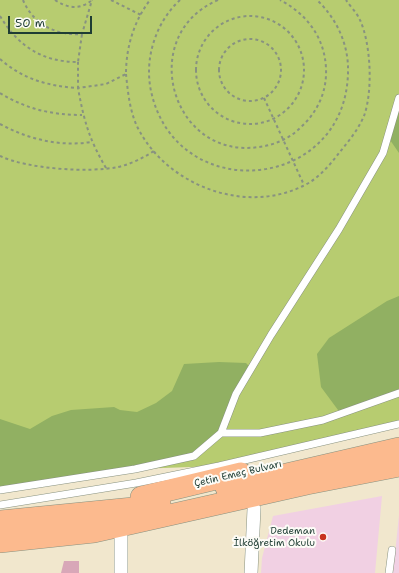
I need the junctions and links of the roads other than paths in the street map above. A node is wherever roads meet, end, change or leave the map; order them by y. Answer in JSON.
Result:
{"nodes":[{"id":1,"x":399,"y":98,"type":"edge"},
{"id":2,"x":399,"y":393,"type":"edge"},
{"id":3,"x":399,"y":424,"type":"edge"},
{"id":4,"x":221,"y":433,"type":"junction"},
{"id":5,"x":399,"y":436,"type":"edge"},
{"id":6,"x":399,"y":448,"type":"edge"},
{"id":7,"x":399,"y":466,"type":"edge"},
{"id":8,"x":399,"y":479,"type":"edge"},
{"id":9,"x":0,"y":490,"type":"edge"},
{"id":10,"x":0,"y":505,"type":"edge"},
{"id":11,"x":254,"y":509,"type":"junction"},
{"id":12,"x":78,"y":515,"type":"junction"},
{"id":13,"x":0,"y":521,"type":"edge"},
{"id":14,"x":94,"y":532,"type":"junction"},
{"id":15,"x":121,"y":536,"type":"junction"},
{"id":16,"x":0,"y":542,"type":"edge"},
{"id":17,"x":392,"y":550,"type":"dead end"},
{"id":18,"x":122,"y":573,"type":"edge"},
{"id":19,"x":251,"y":573,"type":"edge"},
{"id":20,"x":389,"y":573,"type":"edge"}],
"edges":[{"from":1,"to":4,"type":"lane"},
{"from":2,"to":4,"type":"lane"},
{"from":3,"to":10,"type":"lane"},
{"from":4,"to":9,"type":"lane"},
{"from":5,"to":12,"type":"main road","name":"Çetin Emeç Bulvarı"},
{"from":6,"to":12,"type":"main road","name":"Çetin Emeç Bulvarı"},
{"from":7,"to":14,"type":"main road"},
{"from":8,"to":11,"type":"main road"},
{"from":11,"to":15,"type":"main road"},
{"from":11,"to":19,"type":"street"},
{"from":12,"to":13,"type":"main road","name":"Çetin Emeç Bulvarı"},
{"from":14,"to":15,"type":"main road"},
{"from":14,"to":16,"type":"main road"},
{"from":15,"to":18,"type":"street"},
{"from":17,"to":20,"type":"lane"}]}
